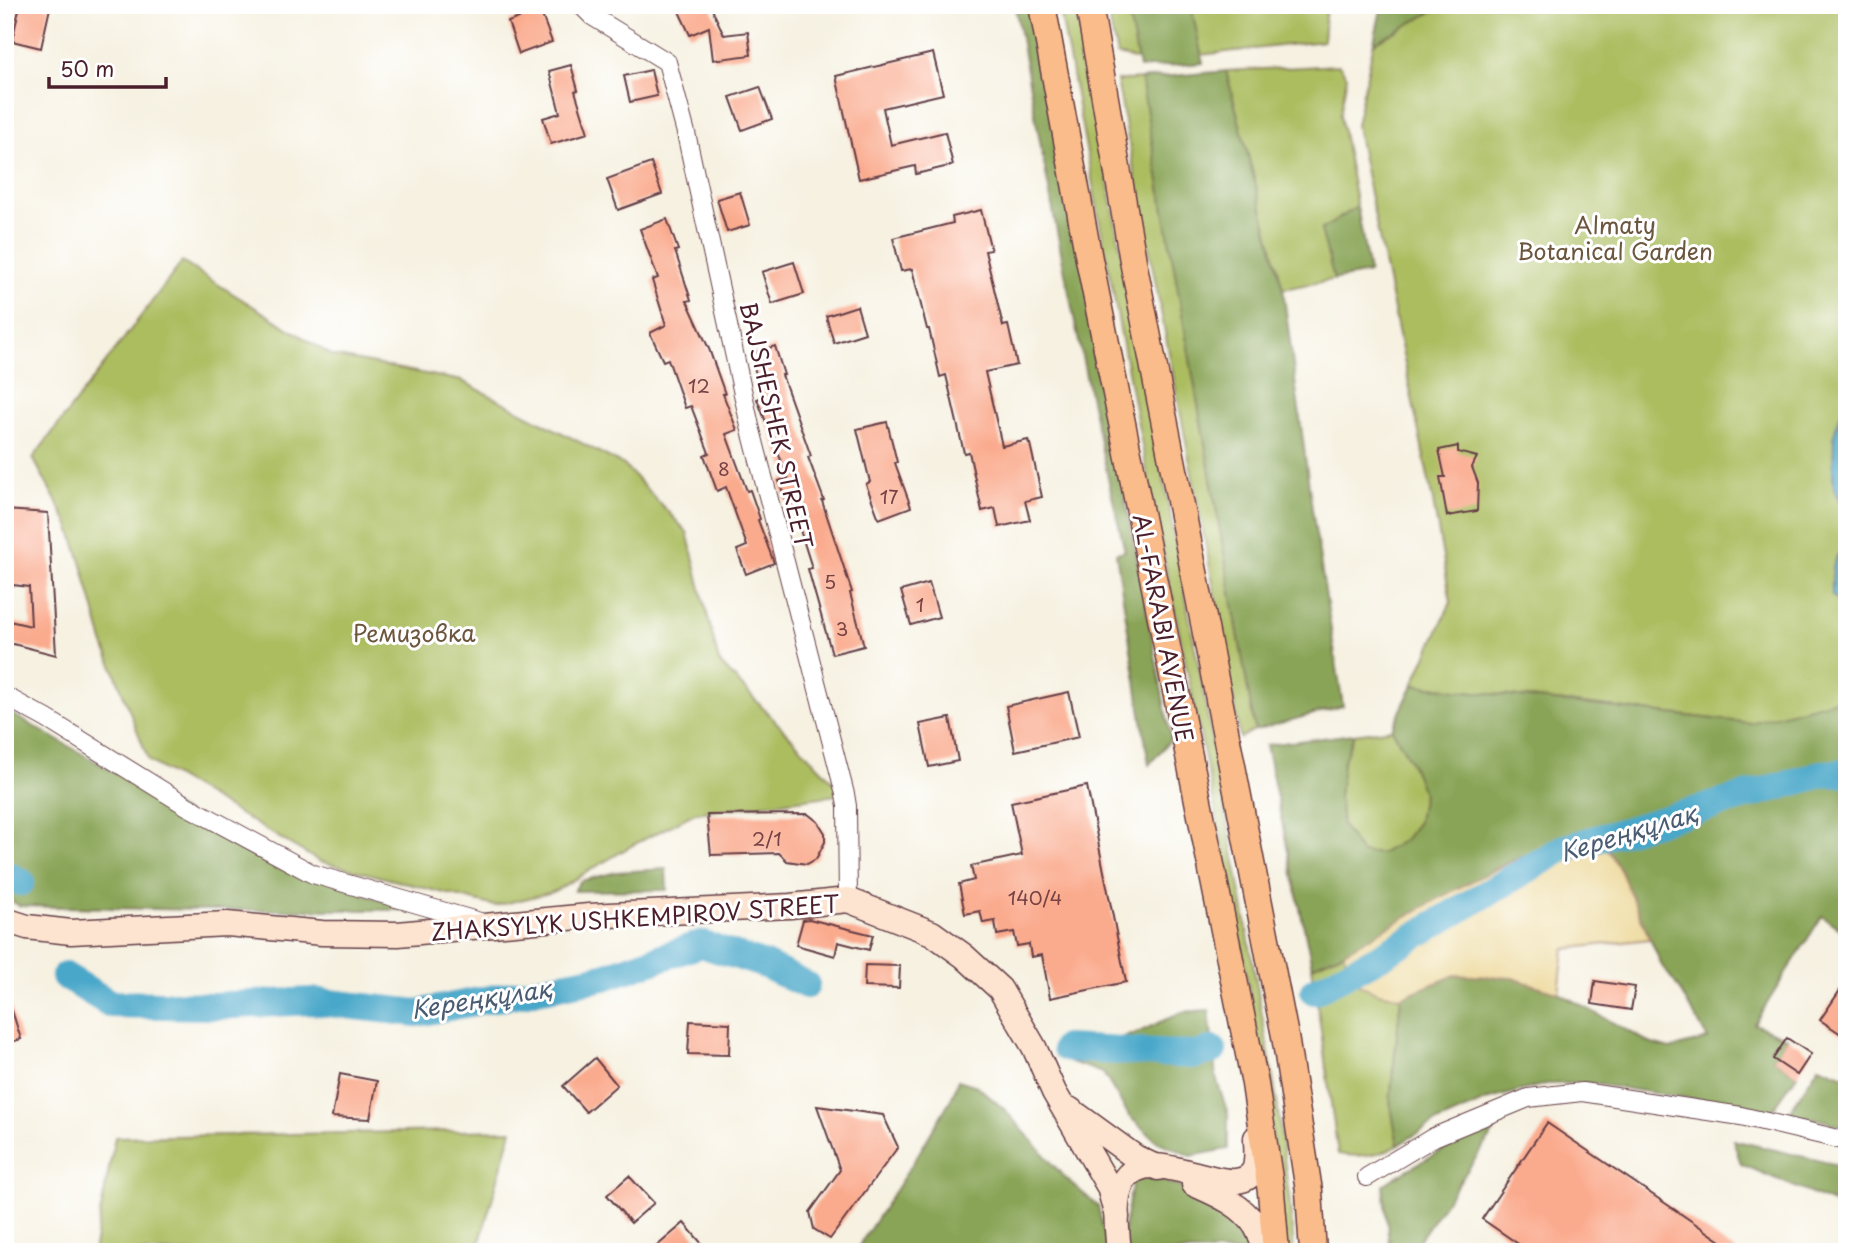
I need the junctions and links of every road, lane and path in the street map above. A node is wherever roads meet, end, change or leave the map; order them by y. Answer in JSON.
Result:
{"nodes":[{"id":1,"x":581,"y":5,"type":"edge"},
{"id":2,"x":1042,"y":5,"type":"edge"},
{"id":3,"x":1089,"y":5,"type":"edge"},
{"id":4,"x":5,"y":696,"type":"edge"},
{"id":5,"x":848,"y":900,"type":"junction"},
{"id":6,"x":5,"y":920,"type":"edge"},
{"id":7,"x":490,"y":925,"type":"junction"},
{"id":8,"x":1255,"y":1084,"type":"junction"},
{"id":9,"x":1063,"y":1105,"type":"junction"},
{"id":10,"x":1847,"y":1141,"type":"edge"},
{"id":11,"x":1142,"y":1160,"type":"junction"},
{"id":12,"x":1367,"y":1177,"type":"dead end"},
{"id":13,"x":1117,"y":1217,"type":"junction"},
{"id":14,"x":1119,"y":1252,"type":"edge"},
{"id":15,"x":1266,"y":1252,"type":"edge"},
{"id":16,"x":1276,"y":1252,"type":"edge"},
{"id":17,"x":1313,"y":1252,"type":"edge"}],
"edges":[{"from":1,"to":5,"type":"street","name":"BAJSHESHEK STREET"},
{"from":2,"to":8,"type":"main road","name":"AL-FARABI AVENUE"},
{"from":3,"to":17,"type":"main road","name":"AL-FARABI AVENUE"},
{"from":4,"to":7,"type":"street"},
{"from":5,"to":7,"type":"street","name":"ZHAKSYLYK USHKEMPIROV STREET"},
{"from":5,"to":9,"type":"street","name":"ZHAKSYLYK USHKEMPIROV STREET"},
{"from":6,"to":7,"type":"street","name":"ZHAKSYLYK USHKEMPIROV STREET"},
{"from":8,"to":11,"type":"street"},
{"from":8,"to":16,"type":"main road","name":"AL-FARABI AVENUE"},
{"from":9,"to":11,"type":"street","name":"ZHAKSYLYK USHKEMPIROV STREET"},
{"from":9,"to":13,"type":"street"},
{"from":10,"to":12,"type":"street"},
{"from":11,"to":13,"type":"street"},
{"from":11,"to":15,"type":"street"},
{"from":13,"to":14,"type":"street"}]}
